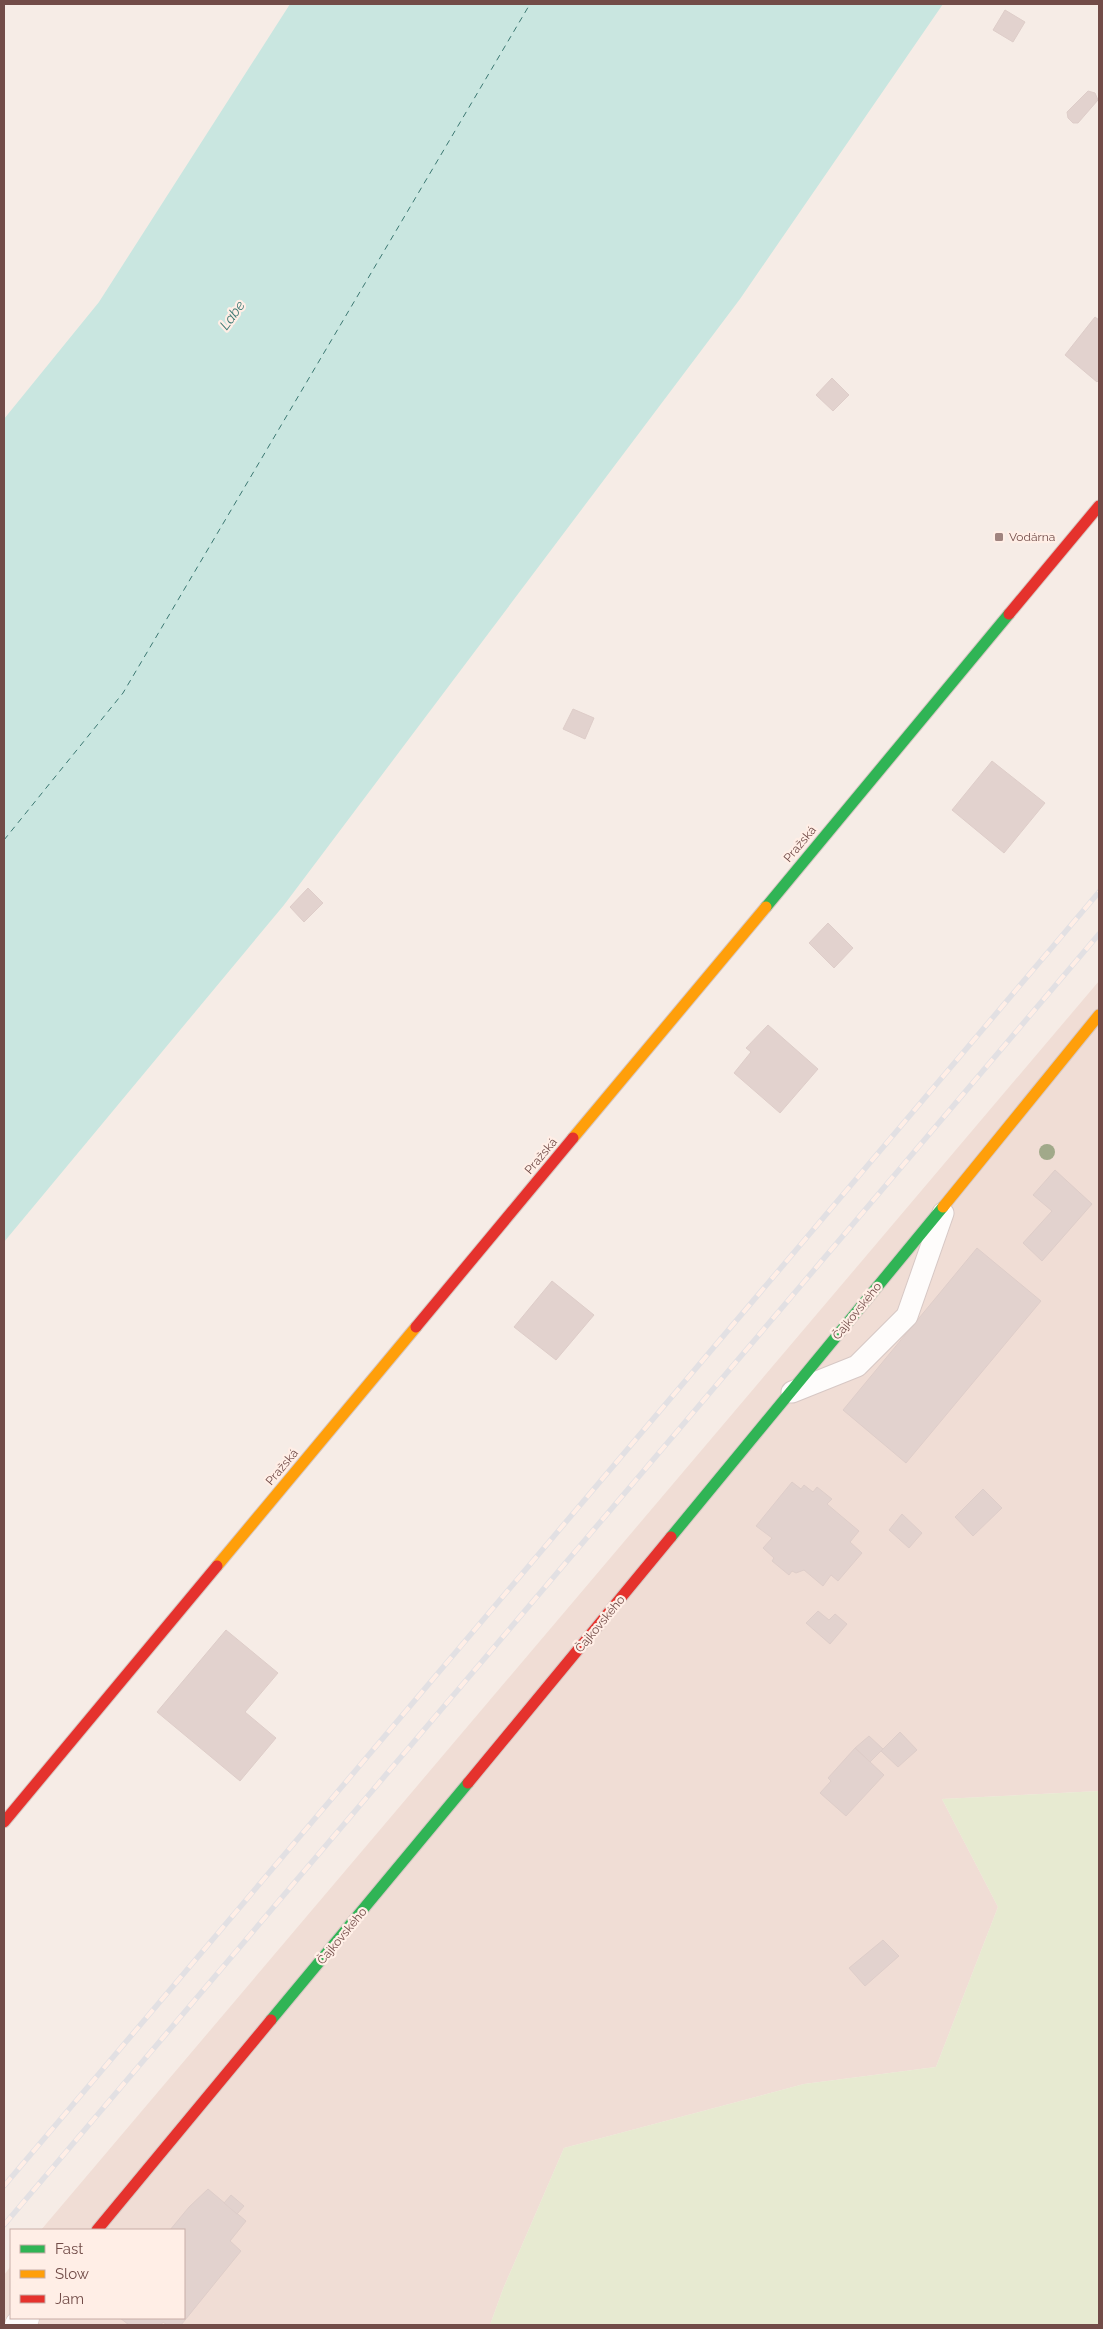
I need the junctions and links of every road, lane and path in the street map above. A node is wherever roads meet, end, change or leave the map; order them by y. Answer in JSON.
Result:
{"nodes":[{"id":1,"x":1099,"y":506,"type":"edge"},
{"id":2,"x":1099,"y":1015,"type":"edge"},
{"id":3,"x":948,"y":1198,"type":"junction"},
{"id":4,"x":792,"y":1392,"type":"junction"},
{"id":5,"x":4,"y":1822,"type":"edge"},
{"id":6,"x":98,"y":2229,"type":"edge"}],
"edges":[{"from":1,"to":5,"type":"main road","name":"Pražská"},
{"from":2,"to":3,"type":"main road","name":"Čajkovského"},
{"from":3,"to":4,"type":"main road","name":"Čajkovského"},
{"from":3,"to":4,"type":"lane"},
{"from":4,"to":6,"type":"main road","name":"Čajkovského"}]}
